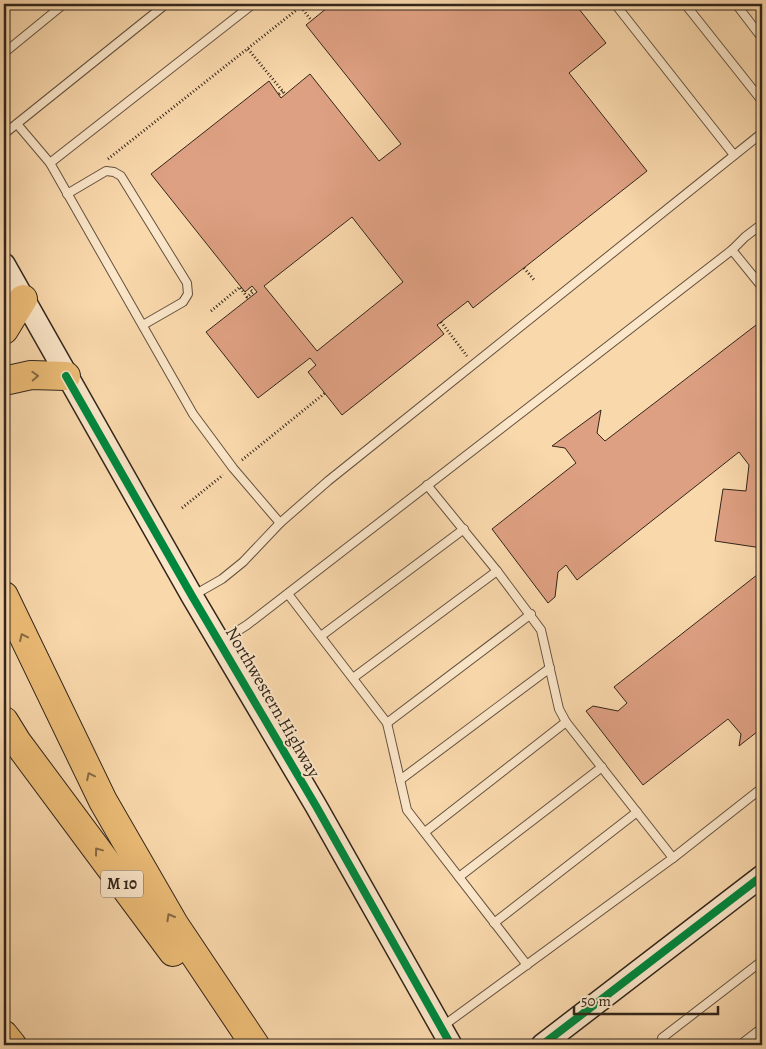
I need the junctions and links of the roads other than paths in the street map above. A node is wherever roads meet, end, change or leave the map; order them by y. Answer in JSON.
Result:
{"nodes":[{"id":1,"x":64,"y":4,"type":"edge"},
{"id":2,"x":166,"y":4,"type":"edge"},
{"id":3,"x":253,"y":4,"type":"edge"},
{"id":4,"x":615,"y":4,"type":"edge"},
{"id":5,"x":684,"y":4,"type":"edge"},
{"id":6,"x":736,"y":4,"type":"edge"},
{"id":7,"x":762,"y":38,"type":"edge"},
{"id":8,"x":4,"y":53,"type":"edge"},
{"id":9,"x":762,"y":101,"type":"edge"},
{"id":10,"x":17,"y":124,"type":"junction"},
{"id":11,"x":762,"y":133,"type":"edge"},
{"id":12,"x":4,"y":134,"type":"edge"},
{"id":13,"x":734,"y":155,"type":"junction"},
{"id":14,"x":50,"y":163,"type":"junction"},
{"id":15,"x":67,"y":194,"type":"junction"},
{"id":16,"x":762,"y":224,"type":"edge"},
{"id":17,"x":732,"y":250,"type":"junction"},
{"id":18,"x":4,"y":264,"type":"edge"},
{"id":19,"x":762,"y":287,"type":"edge"},
{"id":20,"x":23,"y":299,"type":"junction"},
{"id":21,"x":143,"y":325,"type":"junction"},
{"id":22,"x":4,"y":330,"type":"edge"},
{"id":23,"x":66,"y":376,"type":"junction"},
{"id":24,"x":4,"y":381,"type":"edge"},
{"id":25,"x":427,"y":485,"type":"junction"},
{"id":26,"x":280,"y":523,"type":"junction"},
{"id":27,"x":464,"y":529,"type":"junction"},
{"id":28,"x":498,"y":571,"type":"junction"},
{"id":29,"x":288,"y":594,"type":"junction"},
{"id":30,"x":4,"y":596,"type":"edge"},
{"id":31,"x":192,"y":596,"type":"junction"},
{"id":32,"x":531,"y":614,"type":"junction"},
{"id":33,"x":321,"y":636,"type":"junction"},
{"id":34,"x":220,"y":642,"type":"junction"},
{"id":35,"x":550,"y":668,"type":"junction"},
{"id":36,"x":353,"y":678,"type":"junction"},
{"id":37,"x":4,"y":721,"type":"edge"},
{"id":38,"x":566,"y":722,"type":"junction"},
{"id":39,"x":387,"y":723,"type":"junction"},
{"id":40,"x":602,"y":767,"type":"junction"},
{"id":41,"x":400,"y":780,"type":"junction"},
{"id":42,"x":762,"y":788,"type":"edge"},
{"id":43,"x":637,"y":812,"type":"junction"},
{"id":44,"x":424,"y":832,"type":"junction"},
{"id":45,"x":673,"y":858,"type":"junction"},
{"id":46,"x":762,"y":876,"type":"edge"},
{"id":47,"x":458,"y":877,"type":"junction"},
{"id":48,"x":494,"y":923,"type":"junction"},
{"id":49,"x":762,"y":961,"type":"edge"},
{"id":50,"x":527,"y":965,"type":"junction"},
{"id":51,"x":762,"y":1028,"type":"edge"},
{"id":52,"x":4,"y":1035,"type":"edge"},
{"id":53,"x":446,"y":1036,"type":"edge"},
{"id":54,"x":12,"y":1045,"type":"edge"},
{"id":55,"x":242,"y":1045,"type":"edge"},
{"id":56,"x":255,"y":1045,"type":"edge"},
{"id":57,"x":542,"y":1045,"type":"edge"},
{"id":58,"x":661,"y":1045,"type":"edge"},
{"id":59,"x":740,"y":1045,"type":"edge"}],
"edges":[{"from":1,"to":8,"type":"lane"},
{"from":2,"to":10,"type":"lane"},
{"from":3,"to":14,"type":"lane"},
{"from":4,"to":13,"type":"lane"},
{"from":5,"to":9,"type":"lane"},
{"from":6,"to":7,"type":"lane"},
{"from":10,"to":12,"type":"lane"},
{"from":10,"to":14,"type":"lane"},
{"from":11,"to":13,"type":"lane"},
{"from":13,"to":26,"type":"lane"},
{"from":14,"to":15,"type":"lane"},
{"from":15,"to":21,"type":"lane"},
{"from":15,"to":21,"type":"lane"},
{"from":16,"to":17,"type":"lane"},
{"from":17,"to":19,"type":"lane"},
{"from":17,"to":25,"type":"lane"},
{"from":18,"to":20,"type":"street","name":"Northwestern Highway"},
{"from":20,"to":22,"type":"highway"},
{"from":20,"to":23,"type":"street","name":"Northwestern Highway"},
{"from":21,"to":26,"type":"lane"},
{"from":24,"to":23,"type":"highway","one_way":true},
{"from":23,"to":31,"type":"street","name":"Northwestern Highway"},
{"from":25,"to":27,"type":"lane"},
{"from":25,"to":29,"type":"lane"},
{"from":26,"to":31,"type":"lane"},
{"from":27,"to":28,"type":"lane"},
{"from":27,"to":33,"type":"lane"},
{"from":28,"to":32,"type":"lane"},
{"from":28,"to":36,"type":"lane"},
{"from":29,"to":33,"type":"lane"},
{"from":29,"to":34,"type":"lane"},
{"from":56,"to":30,"type":"highway","one_way":true},
{"from":31,"to":34,"type":"street","name":"Northwestern Highway"},
{"from":32,"to":35,"type":"lane"},
{"from":32,"to":39,"type":"lane"},
{"from":33,"to":36,"type":"lane"},
{"from":34,"to":53,"type":"street","name":"Northwestern Highway"},
{"from":35,"to":38,"type":"lane"},
{"from":35,"to":41,"type":"lane"},
{"from":36,"to":39,"type":"lane"},
{"from":55,"to":37,"type":"highway","number":"M 10","one_way":true},
{"from":38,"to":40,"type":"lane"},
{"from":38,"to":44,"type":"lane"},
{"from":39,"to":41,"type":"lane"},
{"from":40,"to":43,"type":"lane"},
{"from":40,"to":47,"type":"lane"},
{"from":41,"to":44,"type":"lane"},
{"from":42,"to":45,"type":"lane"},
{"from":43,"to":45,"type":"lane"},
{"from":43,"to":48,"type":"lane"},
{"from":44,"to":47,"type":"lane"},
{"from":45,"to":50,"type":"lane"},
{"from":46,"to":57,"type":"street"},
{"from":47,"to":48,"type":"lane"},
{"from":48,"to":50,"type":"lane"},
{"from":49,"to":58,"type":"lane"},
{"from":50,"to":53,"type":"lane"},
{"from":51,"to":59,"type":"lane"},
{"from":52,"to":54,"type":"highway"}]}
